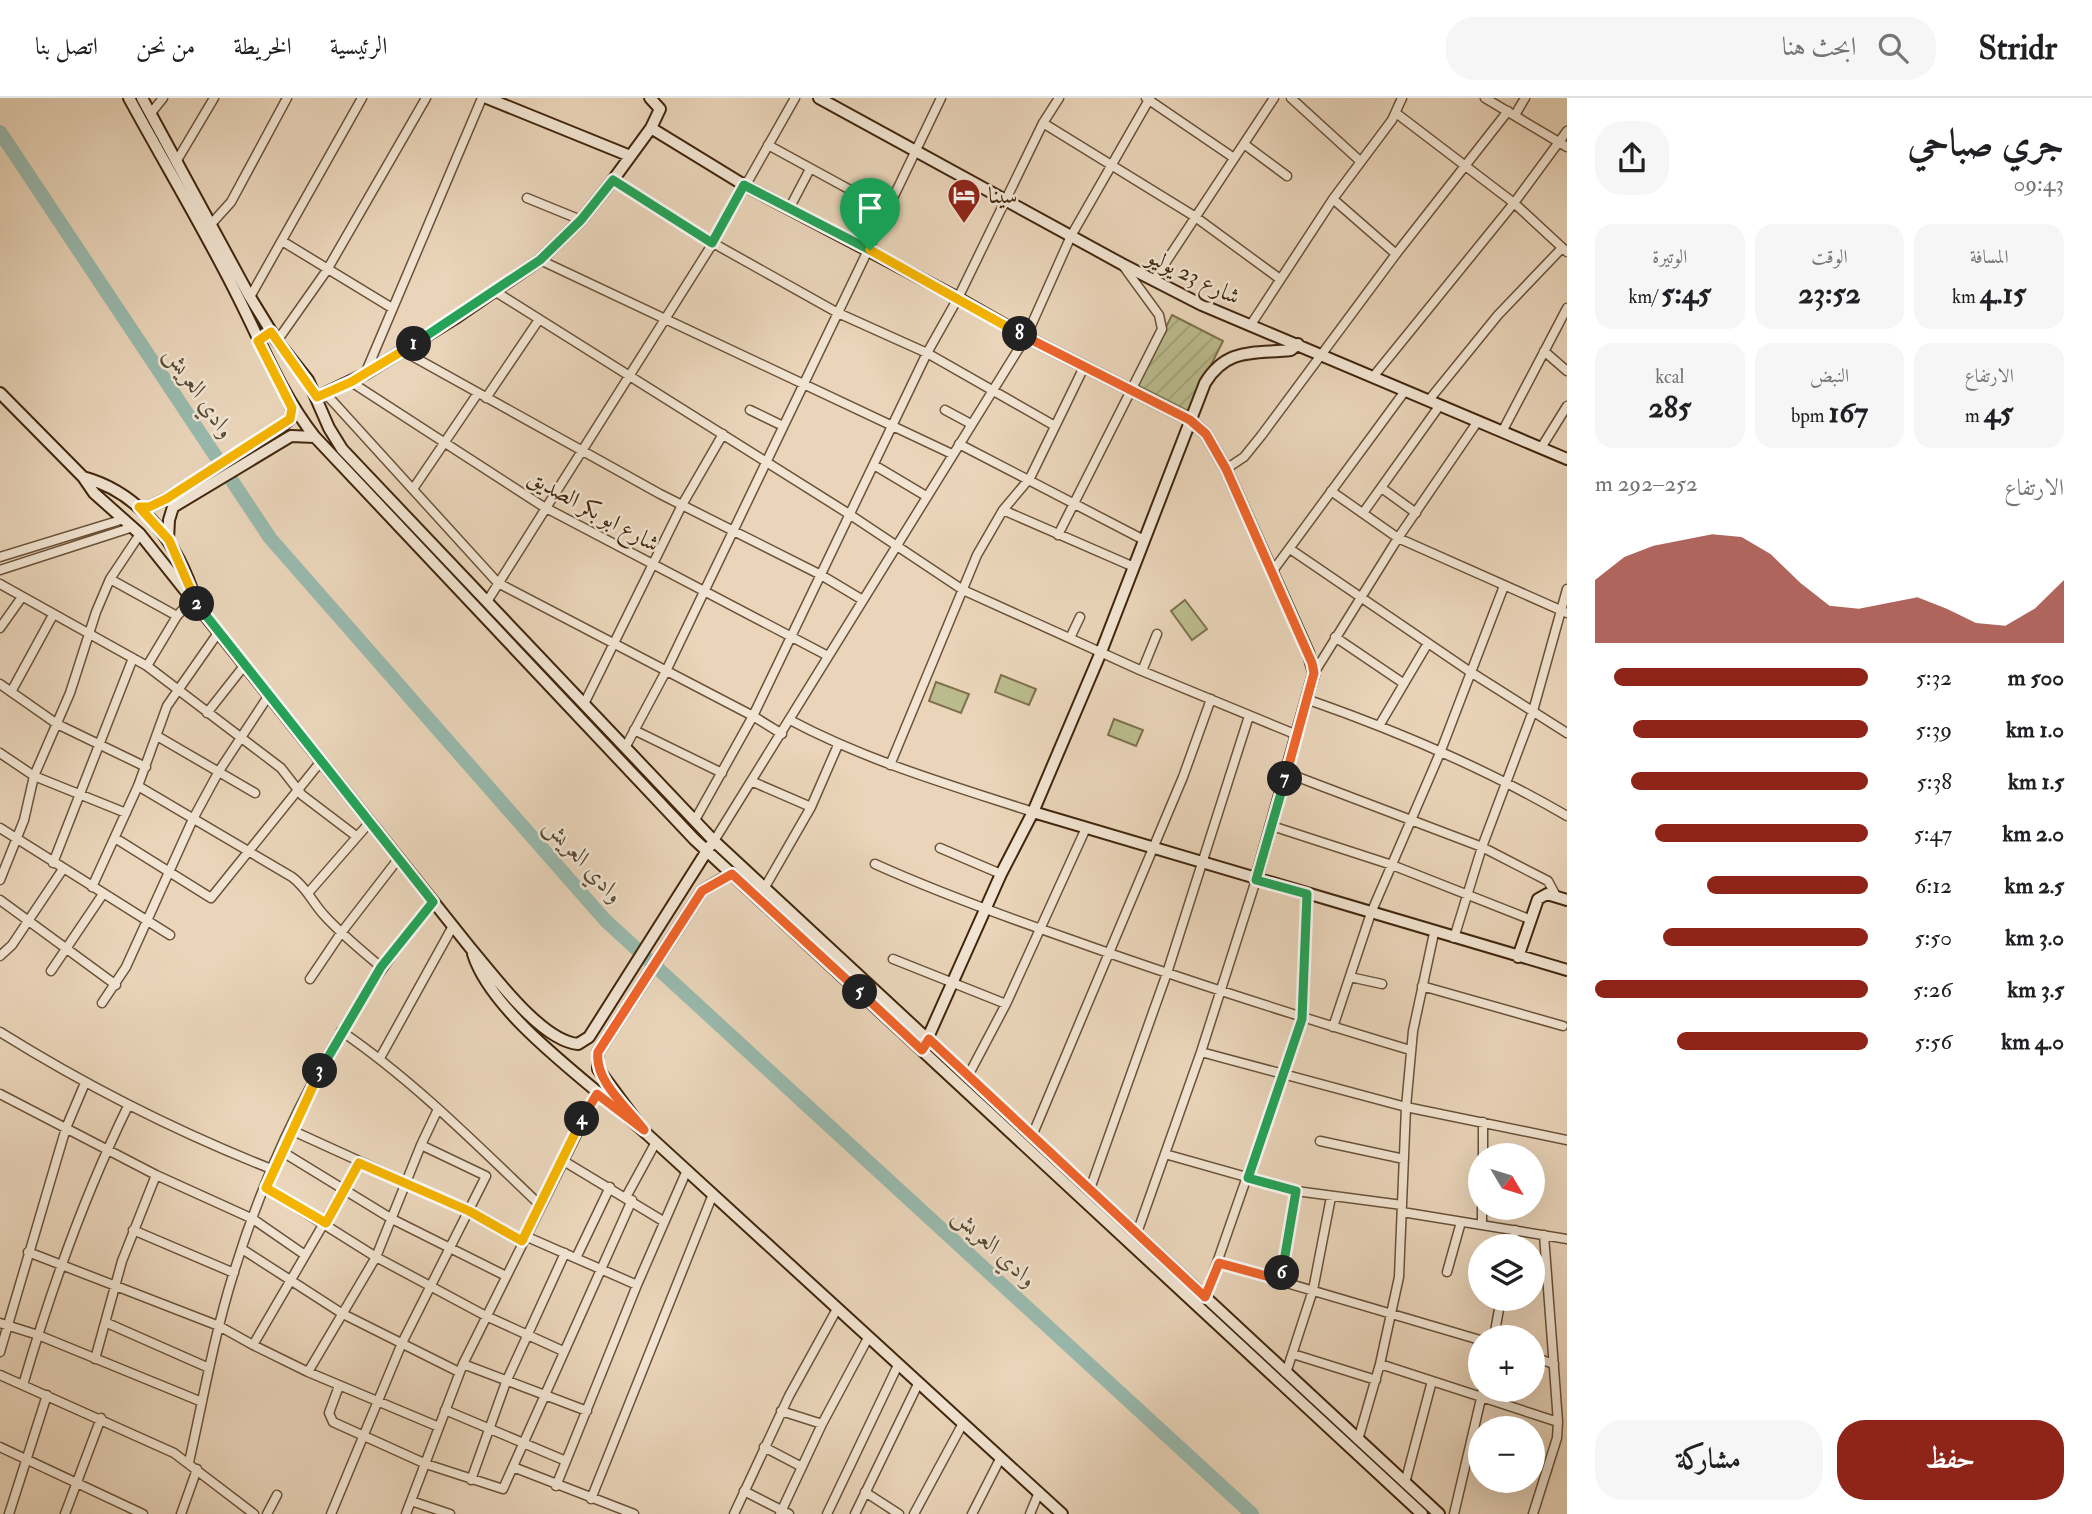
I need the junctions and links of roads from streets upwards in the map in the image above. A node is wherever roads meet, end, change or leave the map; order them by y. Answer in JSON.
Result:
{"nodes":[{"id":1,"x":129,"y":98,"type":"edge"},
{"id":2,"x":163,"y":98,"type":"edge"},
{"id":3,"x":214,"y":98,"type":"edge"},
{"id":4,"x":288,"y":98,"type":"edge"},
{"id":5,"x":362,"y":98,"type":"edge"},
{"id":6,"x":426,"y":98,"type":"edge"},
{"id":7,"x":484,"y":98,"type":"edge"},
{"id":8,"x":518,"y":98,"type":"edge"},
{"id":9,"x":650,"y":98,"type":"edge"},
{"id":10,"x":795,"y":98,"type":"edge"},
{"id":11,"x":819,"y":98,"type":"edge"},
{"id":12,"x":941,"y":98,"type":"edge"},
{"id":13,"x":1059,"y":98,"type":"edge"},
{"id":14,"x":1274,"y":98,"type":"edge"},
{"id":15,"x":1291,"y":98,"type":"edge"},
{"id":16,"x":1402,"y":98,"type":"edge"},
{"id":17,"x":1485,"y":98,"type":"edge"},
{"id":18,"x":1525,"y":98,"type":"edge"},
{"id":19,"x":143,"y":99,"type":"edge"},
{"id":20,"x":1148,"y":99,"type":"edge"},
{"id":21,"x":511,"y":109,"type":"junction"},
{"id":22,"x":151,"y":113,"type":"junction"},
{"id":23,"x":1396,"y":113,"type":"junction"},
{"id":24,"x":1512,"y":113,"type":"junction"},
{"id":25,"x":1043,"y":123,"type":"junction"},
{"id":26,"x":650,"y":128,"type":"junction"},
{"id":27,"x":1567,"y":131,"type":"edge"},
{"id":28,"x":1244,"y":144,"type":"junction"},
{"id":29,"x":768,"y":145,"type":"junction"},
{"id":30,"x":1564,"y":145,"type":"edge"},
{"id":31,"x":915,"y":150,"type":"junction"},
{"id":32,"x":630,"y":156,"type":"junction"},
{"id":33,"x":1234,"y":158,"type":"junction"},
{"id":34,"x":1360,"y":161,"type":"junction"},
{"id":35,"x":176,"y":162,"type":"junction"},
{"id":36,"x":1466,"y":165,"type":"junction"},
{"id":37,"x":1111,"y":167,"type":"junction"},
{"id":38,"x":810,"y":169,"type":"junction"},
{"id":39,"x":1287,"y":176,"type":"dead end"},
{"id":40,"x":613,"y":180,"type":"junction"},
{"id":41,"x":744,"y":185,"type":"junction"},
{"id":42,"x":527,"y":198,"type":"dead end"},
{"id":43,"x":1333,"y":199,"type":"junction"},
{"id":44,"x":1006,"y":201,"type":"junction"},
{"id":45,"x":1514,"y":203,"type":"junction"},
{"id":46,"x":789,"y":209,"type":"junction"},
{"id":47,"x":887,"y":210,"type":"junction"},
{"id":48,"x":1194,"y":216,"type":"junction"},
{"id":49,"x":581,"y":220,"type":"junction"},
{"id":50,"x":212,"y":223,"type":"junction"},
{"id":51,"x":219,"y":235,"type":"junction"},
{"id":52,"x":1071,"y":236,"type":"junction"},
{"id":53,"x":207,"y":240,"type":"junction"},
{"id":54,"x":282,"y":242,"type":"junction"},
{"id":55,"x":712,"y":243,"type":"junction"},
{"id":56,"x":870,"y":250,"type":"junction"},
{"id":57,"x":1564,"y":250,"type":"edge"},
{"id":58,"x":1396,"y":254,"type":"junction"},
{"id":59,"x":540,"y":260,"type":"junction"},
{"id":60,"x":1122,"y":264,"type":"junction"},
{"id":61,"x":327,"y":270,"type":"junction"},
{"id":62,"x":1280,"y":279,"type":"junction"},
{"id":63,"x":1154,"y":280,"type":"junction"},
{"id":64,"x":496,"y":292,"type":"junction"},
{"id":65,"x":250,"y":297,"type":"junction"},
{"id":66,"x":958,"y":298,"type":"junction"},
{"id":67,"x":392,"y":308,"type":"junction"},
{"id":68,"x":1567,"y":308,"type":"edge"},
{"id":69,"x":838,"y":313,"type":"junction"},
{"id":70,"x":664,"y":320,"type":"junction"},
{"id":71,"x":538,"y":321,"type":"junction"},
{"id":72,"x":1564,"y":323,"type":"edge"},
{"id":73,"x":1250,"y":326,"type":"junction"},
{"id":74,"x":274,"y":337,"type":"junction"},
{"id":75,"x":1026,"y":337,"type":"junction"},
{"id":76,"x":258,"y":341,"type":"junction"},
{"id":77,"x":1298,"y":344,"type":"junction"},
{"id":78,"x":403,"y":351,"type":"junction"},
{"id":79,"x":1544,"y":351,"type":"junction"},
{"id":80,"x":927,"y":353,"type":"junction"},
{"id":81,"x":1322,"y":355,"type":"junction"},
{"id":82,"x":1084,"y":367,"type":"junction"},
{"id":83,"x":1567,"y":371,"type":"edge"},
{"id":84,"x":365,"y":374,"type":"junction"},
{"id":85,"x":628,"y":376,"type":"junction"},
{"id":86,"x":1373,"y":377,"type":"junction"},
{"id":87,"x":351,"y":382,"type":"junction"},
{"id":88,"x":804,"y":383,"type":"junction"},
{"id":89,"x":993,"y":391,"type":"junction"},
{"id":90,"x":1132,"y":391,"type":"junction"},
{"id":91,"x":1405,"y":391,"type":"junction"},
{"id":92,"x":0,"y":393,"type":"edge"},
{"id":93,"x":322,"y":396,"type":"junction"},
{"id":94,"x":482,"y":396,"type":"junction"},
{"id":95,"x":1435,"y":403,"type":"junction"},
{"id":96,"x":1567,"y":406,"type":"edge"},
{"id":97,"x":292,"y":408,"type":"junction"},
{"id":98,"x":750,"y":410,"type":"dead end"},
{"id":99,"x":945,"y":410,"type":"dead end"},
{"id":100,"x":1190,"y":420,"type":"junction"},
{"id":101,"x":1478,"y":421,"type":"junction"},
{"id":102,"x":971,"y":424,"type":"junction"},
{"id":103,"x":893,"y":425,"type":"junction"},
{"id":104,"x":783,"y":426,"type":"junction"},
{"id":105,"x":1055,"y":426,"type":"junction"},
{"id":106,"x":1502,"y":432,"type":"junction"},
{"id":107,"x":723,"y":434,"type":"junction"},
{"id":108,"x":280,"y":435,"type":"junction"},
{"id":109,"x":315,"y":438,"type":"junction"},
{"id":110,"x":444,"y":444,"type":"junction"},
{"id":111,"x":959,"y":444,"type":"junction"},
{"id":112,"x":1541,"y":448,"type":"junction"},
{"id":113,"x":580,"y":449,"type":"junction"},
{"id":114,"x":952,"y":454,"type":"junction"},
{"id":115,"x":1567,"y":459,"type":"edge"},
{"id":116,"x":765,"y":462,"type":"junction"},
{"id":117,"x":874,"y":465,"type":"junction"},
{"id":118,"x":1226,"y":469,"type":"junction"},
{"id":119,"x":83,"y":477,"type":"junction"},
{"id":120,"x":1030,"y":478,"type":"junction"},
{"id":121,"x":414,"y":489,"type":"junction"},
{"id":122,"x":1383,"y":489,"type":"junction"},
{"id":123,"x":1331,"y":491,"type":"junction"},
{"id":124,"x":926,"y":496,"type":"junction"},
{"id":125,"x":1075,"y":502,"type":"junction"},
{"id":126,"x":169,"y":503,"type":"junction"},
{"id":127,"x":682,"y":505,"type":"junction"},
{"id":128,"x":139,"y":507,"type":"junction"},
{"id":129,"x":544,"y":508,"type":"junction"},
{"id":130,"x":1003,"y":510,"type":"junction"},
{"id":131,"x":1363,"y":513,"type":"junction"},
{"id":132,"x":1416,"y":513,"type":"junction"},
{"id":133,"x":849,"y":514,"type":"junction"},
{"id":134,"x":124,"y":519,"type":"junction"},
{"id":135,"x":732,"y":530,"type":"junction"},
{"id":136,"x":137,"y":531,"type":"junction"},
{"id":137,"x":1058,"y":535,"type":"junction"},
{"id":138,"x":1398,"y":538,"type":"junction"},
{"id":139,"x":169,"y":540,"type":"junction"},
{"id":140,"x":1144,"y":540,"type":"junction"},
{"id":141,"x":895,"y":545,"type":"junction"},
{"id":142,"x":1290,"y":550,"type":"junction"},
{"id":143,"x":0,"y":557,"type":"edge"},
{"id":144,"x":653,"y":563,"type":"junction"},
{"id":145,"x":1134,"y":567,"type":"junction"},
{"id":146,"x":0,"y":570,"type":"edge"},
{"id":147,"x":1272,"y":572,"type":"junction"},
{"id":148,"x":821,"y":575,"type":"junction"},
{"id":149,"x":110,"y":579,"type":"junction"},
{"id":150,"x":498,"y":583,"type":"junction"},
{"id":151,"x":0,"y":584,"type":"edge"},
{"id":152,"x":1504,"y":586,"type":"junction"},
{"id":153,"x":1567,"y":589,"type":"edge"},
{"id":154,"x":963,"y":590,"type":"junction"},
{"id":155,"x":703,"y":591,"type":"junction"},
{"id":156,"x":22,"y":597,"type":"junction"},
{"id":157,"x":1360,"y":598,"type":"junction"},
{"id":158,"x":862,"y":599,"type":"junction"},
{"id":159,"x":194,"y":600,"type":"junction"},
{"id":160,"x":488,"y":600,"type":"junction"},
{"id":161,"x":1564,"y":612,"type":"edge"},
{"id":162,"x":53,"y":615,"type":"junction"},
{"id":163,"x":177,"y":616,"type":"junction"},
{"id":164,"x":1080,"y":618,"type":"dead end"},
{"id":165,"x":0,"y":628,"type":"edge"},
{"id":166,"x":218,"y":633,"type":"junction"},
{"id":167,"x":1157,"y":634,"type":"dead end"},
{"id":168,"x":88,"y":635,"type":"junction"},
{"id":169,"x":792,"y":636,"type":"junction"},
{"id":170,"x":1335,"y":637,"type":"junction"},
{"id":171,"x":1070,"y":638,"type":"junction"},
{"id":172,"x":614,"y":643,"type":"junction"},
{"id":173,"x":1428,"y":643,"type":"junction"},
{"id":174,"x":1101,"y":652,"type":"junction"},
{"id":175,"x":828,"y":656,"type":"junction"},
{"id":176,"x":133,"y":658,"type":"junction"},
{"id":177,"x":147,"y":666,"type":"junction"},
{"id":178,"x":244,"y":666,"type":"junction"},
{"id":179,"x":666,"y":671,"type":"junction"},
{"id":180,"x":1142,"y":671,"type":"junction"},
{"id":181,"x":1469,"y":671,"type":"junction"},
{"id":182,"x":1314,"y":673,"type":"junction"},
{"id":183,"x":1403,"y":683,"type":"junction"},
{"id":184,"x":0,"y":684,"type":"edge"},
{"id":185,"x":177,"y":689,"type":"junction"},
{"id":186,"x":11,"y":692,"type":"junction"},
{"id":187,"x":269,"y":695,"type":"junction"},
{"id":188,"x":1211,"y":699,"type":"junction"},
{"id":189,"x":1306,"y":699,"type":"junction"},
{"id":190,"x":585,"y":702,"type":"junction"},
{"id":191,"x":1533,"y":711,"type":"junction"},
{"id":192,"x":207,"y":713,"type":"junction"},
{"id":193,"x":753,"y":716,"type":"junction"},
{"id":194,"x":1249,"y":716,"type":"junction"},
{"id":195,"x":790,"y":720,"type":"junction"},
{"id":196,"x":57,"y":724,"type":"junction"},
{"id":197,"x":1379,"y":726,"type":"junction"},
{"id":198,"x":634,"y":730,"type":"junction"},
{"id":199,"x":1567,"y":733,"type":"edge"},
{"id":200,"x":782,"y":734,"type":"junction"},
{"id":201,"x":1297,"y":735,"type":"junction"},
{"id":202,"x":157,"y":736,"type":"junction"},
{"id":203,"x":242,"y":737,"type":"junction"},
{"id":204,"x":99,"y":744,"type":"junction"},
{"id":205,"x":838,"y":745,"type":"junction"},
{"id":206,"x":626,"y":746,"type":"junction"},
{"id":207,"x":0,"y":753,"type":"edge"},
{"id":208,"x":1440,"y":753,"type":"junction"},
{"id":209,"x":323,"y":760,"type":"junction"},
{"id":210,"x":890,"y":765,"type":"junction"},
{"id":211,"x":146,"y":766,"type":"junction"},
{"id":212,"x":219,"y":771,"type":"junction"},
{"id":213,"x":722,"y":773,"type":"junction"},
{"id":214,"x":1287,"y":773,"type":"junction"},
{"id":215,"x":34,"y":776,"type":"junction"},
{"id":216,"x":751,"y":781,"type":"junction"},
{"id":217,"x":1508,"y":782,"type":"junction"},
{"id":218,"x":138,"y":786,"type":"junction"},
{"id":219,"x":296,"y":790,"type":"junction"},
{"id":220,"x":255,"y":793,"type":"dead end"},
{"id":221,"x":81,"y":796,"type":"junction"},
{"id":222,"x":811,"y":807,"type":"junction"},
{"id":223,"x":1033,"y":812,"type":"junction"},
{"id":224,"x":126,"y":813,"type":"junction"},
{"id":225,"x":1567,"y":816,"type":"edge"},
{"id":226,"x":193,"y":819,"type":"junction"},
{"id":227,"x":1412,"y":819,"type":"junction"},
{"id":228,"x":695,"y":820,"type":"junction"},
{"id":229,"x":370,"y":822,"type":"junction"},
{"id":230,"x":1272,"y":827,"type":"junction"},
{"id":231,"x":0,"y":828,"type":"edge"},
{"id":232,"x":1086,"y":828,"type":"junction"},
{"id":233,"x":356,"y":836,"type":"junction"},
{"id":234,"x":115,"y":838,"type":"junction"},
{"id":235,"x":17,"y":840,"type":"junction"},
{"id":236,"x":714,"y":841,"type":"junction"},
{"id":237,"x":1482,"y":847,"type":"junction"},
{"id":238,"x":940,"y":848,"type":"dead end"},
{"id":239,"x":1153,"y":848,"type":"junction"},
{"id":240,"x":248,"y":850,"type":"junction"},
{"id":241,"x":706,"y":850,"type":"junction"},
{"id":242,"x":399,"y":858,"type":"junction"},
{"id":243,"x":53,"y":863,"type":"junction"},
{"id":244,"x":1201,"y":863,"type":"junction"},
{"id":245,"x":875,"y":864,"type":"dead end"},
{"id":246,"x":1392,"y":865,"type":"junction"},
{"id":247,"x":63,"y":869,"type":"junction"},
{"id":248,"x":168,"y":872,"type":"junction"},
{"id":249,"x":732,"y":874,"type":"junction"},
{"id":250,"x":1000,"y":874,"type":"junction"},
{"id":251,"x":0,"y":880,"type":"edge"},
{"id":252,"x":1256,"y":880,"type":"junction"},
{"id":253,"x":92,"y":887,"type":"junction"},
{"id":254,"x":765,"y":887,"type":"junction"},
{"id":255,"x":309,"y":892,"type":"junction"},
{"id":256,"x":103,"y":894,"type":"junction"},
{"id":257,"x":1307,"y":894,"type":"junction"},
{"id":258,"x":1466,"y":895,"type":"junction"},
{"id":259,"x":1562,"y":898,"type":"edge"},
{"id":260,"x":0,"y":900,"type":"edge"},
{"id":261,"x":433,"y":902,"type":"junction"},
{"id":262,"x":984,"y":909,"type":"junction"},
{"id":263,"x":1371,"y":913,"type":"junction"},
{"id":264,"x":145,"y":919,"type":"junction"},
{"id":265,"x":1528,"y":919,"type":"junction"},
{"id":266,"x":28,"y":921,"type":"junction"},
{"id":267,"x":453,"y":926,"type":"junction"},
{"id":268,"x":1042,"y":929,"type":"junction"},
{"id":269,"x":341,"y":933,"type":"junction"},
{"id":270,"x":1434,"y":933,"type":"junction"},
{"id":271,"x":170,"y":935,"type":"dead end"},
{"id":272,"x":1454,"y":938,"type":"junction"},
{"id":273,"x":66,"y":948,"type":"junction"},
{"id":274,"x":472,"y":950,"type":"junction"},
{"id":275,"x":1107,"y":953,"type":"junction"},
{"id":276,"x":0,"y":956,"type":"edge"},
{"id":277,"x":1518,"y":957,"type":"junction"},
{"id":278,"x":892,"y":959,"type":"dead end"},
{"id":279,"x":381,"y":967,"type":"junction"},
{"id":280,"x":1567,"y":970,"type":"edge"},
{"id":281,"x":51,"y":971,"type":"dead end"},
{"id":282,"x":1167,"y":973,"type":"junction"},
{"id":283,"x":1350,"y":977,"type":"junction"},
{"id":284,"x":310,"y":979,"type":"dead end"},
{"id":285,"x":955,"y":982,"type":"junction"},
{"id":286,"x":1382,"y":984,"type":"dead end"},
{"id":287,"x":116,"y":985,"type":"junction"},
{"id":288,"x":1422,"y":986,"type":"junction"},
{"id":289,"x":1220,"y":990,"type":"junction"},
{"id":290,"x":102,"y":1003,"type":"dead end"},
{"id":291,"x":1006,"y":1004,"type":"junction"},
{"id":292,"x":1302,"y":1019,"type":"junction"},
{"id":293,"x":1563,"y":1026,"type":"dead end"},
{"id":294,"x":1333,"y":1027,"type":"junction"},
{"id":295,"x":341,"y":1031,"type":"junction"},
{"id":296,"x":0,"y":1032,"type":"edge"},
{"id":297,"x":929,"y":1039,"type":"junction"},
{"id":298,"x":922,"y":1050,"type":"junction"},
{"id":299,"x":1410,"y":1051,"type":"junction"},
{"id":300,"x":1200,"y":1052,"type":"junction"},
{"id":301,"x":380,"y":1058,"type":"junction"},
{"id":302,"x":1284,"y":1073,"type":"junction"},
{"id":303,"x":968,"y":1076,"type":"junction"},
{"id":304,"x":85,"y":1083,"type":"junction"},
{"id":305,"x":0,"y":1094,"type":"edge"},
{"id":306,"x":597,"y":1094,"type":"junction"},
{"id":307,"x":128,"y":1106,"type":"junction"},
{"id":308,"x":1406,"y":1107,"type":"junction"},
{"id":309,"x":438,"y":1109,"type":"junction"},
{"id":310,"x":1483,"y":1122,"type":"junction"},
{"id":311,"x":66,"y":1128,"type":"junction"},
{"id":312,"x":291,"y":1130,"type":"junction"},
{"id":313,"x":644,"y":1130,"type":"junction"},
{"id":314,"x":1032,"y":1136,"type":"junction"},
{"id":315,"x":1567,"y":1140,"type":"edge"},
{"id":316,"x":1320,"y":1141,"type":"dead end"},
{"id":317,"x":656,"y":1142,"type":"junction"},
{"id":318,"x":1483,"y":1143,"type":"edge"},
{"id":319,"x":421,"y":1145,"type":"junction"},
{"id":320,"x":107,"y":1149,"type":"junction"},
{"id":321,"x":281,"y":1151,"type":"junction"},
{"id":322,"x":1165,"y":1154,"type":"junction"},
{"id":323,"x":1404,"y":1159,"type":"junction"},
{"id":324,"x":562,"y":1160,"type":"junction"},
{"id":325,"x":494,"y":1161,"type":"junction"},
{"id":326,"x":359,"y":1163,"type":"junction"},
{"id":327,"x":274,"y":1170,"type":"junction"},
{"id":328,"x":687,"y":1170,"type":"junction"},
{"id":329,"x":156,"y":1175,"type":"junction"},
{"id":330,"x":486,"y":1176,"type":"junction"},
{"id":331,"x":1248,"y":1178,"type":"junction"},
{"id":332,"x":405,"y":1183,"type":"junction"},
{"id":333,"x":610,"y":1187,"type":"junction"},
{"id":334,"x":266,"y":1188,"type":"junction"},
{"id":335,"x":1090,"y":1189,"type":"junction"},
{"id":336,"x":345,"y":1191,"type":"junction"},
{"id":337,"x":1296,"y":1191,"type":"junction"},
{"id":338,"x":713,"y":1194,"type":"junction"},
{"id":339,"x":1331,"y":1197,"type":"junction"},
{"id":340,"x":629,"y":1199,"type":"junction"},
{"id":341,"x":540,"y":1205,"type":"junction"},
{"id":342,"x":1402,"y":1209,"type":"junction"},
{"id":343,"x":469,"y":1211,"type":"junction"},
{"id":344,"x":253,"y":1219,"type":"junction"},
{"id":345,"x":392,"y":1219,"type":"junction"},
{"id":346,"x":1482,"y":1220,"type":"edge"},
{"id":347,"x":663,"y":1221,"type":"junction"},
{"id":348,"x":1461,"y":1222,"type":"junction"},
{"id":349,"x":326,"y":1223,"type":"junction"},
{"id":350,"x":1482,"y":1225,"type":"junction"},
{"id":351,"x":133,"y":1230,"type":"junction"},
{"id":352,"x":1515,"y":1230,"type":"junction"},
{"id":353,"x":1137,"y":1233,"type":"junction"},
{"id":354,"x":1514,"y":1234,"type":"edge"},
{"id":355,"x":1538,"y":1234,"type":"edge"},
{"id":356,"x":1545,"y":1235,"type":"edge"},
{"id":357,"x":523,"y":1238,"type":"junction"},
{"id":358,"x":1567,"y":1239,"type":"edge"},
{"id":359,"x":1545,"y":1248,"type":"edge"},
{"id":360,"x":242,"y":1249,"type":"junction"},
{"id":361,"x":450,"y":1249,"type":"junction"},
{"id":362,"x":28,"y":1252,"type":"junction"},
{"id":363,"x":565,"y":1253,"type":"junction"},
{"id":364,"x":305,"y":1255,"type":"junction"},
{"id":365,"x":376,"y":1257,"type":"junction"},
{"id":366,"x":576,"y":1258,"type":"junction"},
{"id":367,"x":1219,"y":1263,"type":"junction"},
{"id":368,"x":60,"y":1264,"type":"junction"},
{"id":369,"x":600,"y":1268,"type":"junction"},
{"id":370,"x":1447,"y":1272,"type":"dead end"},
{"id":371,"x":234,"y":1273,"type":"junction"},
{"id":372,"x":506,"y":1276,"type":"junction"},
{"id":373,"x":290,"y":1280,"type":"junction"},
{"id":374,"x":1281,"y":1280,"type":"junction"},
{"id":375,"x":636,"y":1285,"type":"junction"},
{"id":376,"x":116,"y":1286,"type":"junction"},
{"id":377,"x":432,"y":1286,"type":"junction"},
{"id":378,"x":1313,"y":1290,"type":"junction"},
{"id":379,"x":1205,"y":1297,"type":"junction"},
{"id":380,"x":0,"y":1301,"type":"edge"},
{"id":381,"x":12,"y":1304,"type":"junction"},
{"id":382,"x":837,"y":1310,"type":"junction"},
{"id":383,"x":1393,"y":1312,"type":"junction"},
{"id":384,"x":343,"y":1314,"type":"junction"},
{"id":385,"x":486,"y":1316,"type":"junction"},
{"id":386,"x":107,"y":1323,"type":"junction"},
{"id":387,"x":3,"y":1324,"type":"edge"},
{"id":388,"x":219,"y":1326,"type":"junction"},
{"id":389,"x":38,"y":1335,"type":"junction"},
{"id":390,"x":527,"y":1336,"type":"junction"},
{"id":391,"x":1468,"y":1336,"type":"edge"},
{"id":392,"x":867,"y":1338,"type":"junction"},
{"id":393,"x":402,"y":1343,"type":"junction"},
{"id":394,"x":254,"y":1345,"type":"junction"},
{"id":395,"x":563,"y":1351,"type":"junction"},
{"id":396,"x":0,"y":1352,"type":"edge"},
{"id":397,"x":1293,"y":1354,"type":"junction"},
{"id":398,"x":95,"y":1359,"type":"junction"},
{"id":399,"x":1545,"y":1361,"type":"edge"},
{"id":400,"x":1380,"y":1364,"type":"junction"},
{"id":401,"x":1554,"y":1364,"type":"junction"},
{"id":402,"x":898,"y":1365,"type":"junction"},
{"id":403,"x":209,"y":1368,"type":"junction"},
{"id":404,"x":461,"y":1368,"type":"junction"},
{"id":405,"x":308,"y":1372,"type":"junction"},
{"id":406,"x":1286,"y":1373,"type":"junction"},
{"id":407,"x":0,"y":1375,"type":"edge"},
{"id":408,"x":1376,"y":1380,"type":"junction"},
{"id":409,"x":1432,"y":1381,"type":"junction"},
{"id":410,"x":506,"y":1382,"type":"junction"},
{"id":411,"x":918,"y":1384,"type":"junction"},
{"id":412,"x":23,"y":1385,"type":"junction"},
{"id":413,"x":339,"y":1386,"type":"junction"},
{"id":414,"x":1468,"y":1390,"type":"edge"},
{"id":415,"x":47,"y":1395,"type":"junction"},
{"id":416,"x":544,"y":1395,"type":"junction"},
{"id":417,"x":377,"y":1401,"type":"junction"},
{"id":418,"x":202,"y":1402,"type":"junction"},
{"id":419,"x":1480,"y":1402,"type":"edge"},
{"id":420,"x":1504,"y":1402,"type":"edge"},
{"id":421,"x":445,"y":1410,"type":"junction"},
{"id":422,"x":587,"y":1411,"type":"junction"},
{"id":423,"x":781,"y":1411,"type":"junction"},
{"id":424,"x":100,"y":1418,"type":"junction"},
{"id":425,"x":1558,"y":1422,"type":"junction"},
{"id":426,"x":822,"y":1423,"type":"junction"},
{"id":427,"x":962,"y":1425,"type":"junction"},
{"id":428,"x":439,"y":1427,"type":"junction"},
{"id":429,"x":488,"y":1429,"type":"junction"},
{"id":430,"x":363,"y":1436,"type":"junction"},
{"id":431,"x":1562,"y":1437,"type":"edge"},
{"id":432,"x":1358,"y":1440,"type":"junction"},
{"id":433,"x":522,"y":1445,"type":"junction"},
{"id":434,"x":0,"y":1447,"type":"edge"},
{"id":435,"x":764,"y":1447,"type":"junction"},
{"id":436,"x":26,"y":1459,"type":"junction"},
{"id":437,"x":1000,"y":1459,"type":"junction"},
{"id":438,"x":566,"y":1461,"type":"junction"},
{"id":439,"x":189,"y":1462,"type":"junction"},
{"id":440,"x":426,"y":1464,"type":"junction"},
{"id":441,"x":513,"y":1467,"type":"junction"},
{"id":442,"x":802,"y":1467,"type":"junction"},
{"id":443,"x":197,"y":1469,"type":"junction"},
{"id":444,"x":471,"y":1480,"type":"junction"},
{"id":445,"x":76,"y":1481,"type":"junction"},
{"id":446,"x":1405,"y":1483,"type":"junction"},
{"id":447,"x":556,"y":1486,"type":"junction"},
{"id":448,"x":744,"y":1491,"type":"junction"},
{"id":449,"x":865,"y":1492,"type":"junction"},
{"id":450,"x":1039,"y":1492,"type":"junction"},
{"id":451,"x":277,"y":1495,"type":"dead end"},
{"id":452,"x":591,"y":1499,"type":"junction"},
{"id":453,"x":411,"y":1501,"type":"junction"},
{"id":454,"x":608,"y":1504,"type":"junction"},
{"id":455,"x":128,"y":1511,"type":"edge"},
{"id":456,"x":784,"y":1513,"type":"edge"},
{"id":457,"x":9,"y":1514,"type":"edge"},
{"id":458,"x":65,"y":1514,"type":"edge"},
{"id":459,"x":143,"y":1514,"type":"edge"},
{"id":460,"x":181,"y":1514,"type":"edge"},
{"id":461,"x":254,"y":1514,"type":"edge"},
{"id":462,"x":267,"y":1514,"type":"edge"},
{"id":463,"x":331,"y":1514,"type":"edge"},
{"id":464,"x":406,"y":1514,"type":"edge"},
{"id":465,"x":450,"y":1514,"type":"edge"},
{"id":466,"x":604,"y":1514,"type":"edge"},
{"id":467,"x":634,"y":1514,"type":"edge"},
{"id":468,"x":734,"y":1514,"type":"edge"},
{"id":469,"x":827,"y":1514,"type":"edge"},
{"id":470,"x":855,"y":1514,"type":"edge"},
{"id":471,"x":899,"y":1514,"type":"edge"},
{"id":472,"x":914,"y":1514,"type":"edge"},
{"id":473,"x":972,"y":1514,"type":"edge"},
{"id":474,"x":1030,"y":1514,"type":"edge"},
{"id":475,"x":1062,"y":1514,"type":"edge"},
{"id":476,"x":1422,"y":1514,"type":"edge"},
{"id":477,"x":1439,"y":1514,"type":"edge"},
{"id":478,"x":1454,"y":1514,"type":"edge"},
{"id":479,"x":1533,"y":1514,"type":"edge"}],
"edges":[{"from":1,"to":53,"type":"street"},
{"from":2,"to":22,"type":"street"},
{"from":3,"to":35,"type":"street"},
{"from":4,"to":50,"type":"street"},
{"from":5,"to":54,"type":"street"},
{"from":6,"to":61,"type":"street"},
{"from":7,"to":21,"type":"street"},
{"from":7,"to":67,"type":"street"},
{"from":8,"to":21,"type":"street"},
{"from":9,"to":26,"type":"street"},
{"from":10,"to":29,"type":"street"},
{"from":11,"to":31,"type":"street","name":"شارع 23 يوليو"},
{"from":12,"to":31,"type":"street"},
{"from":13,"to":25,"type":"street"},
{"from":14,"to":28,"type":"street"},
{"from":15,"to":34,"type":"street"},
{"from":16,"to":23,"type":"street"},
{"from":17,"to":24,"type":"street"},
{"from":18,"to":24,"type":"street"},
{"from":19,"to":22,"type":"street"},
{"from":20,"to":33,"type":"street"},
{"from":20,"to":37,"type":"street"},
{"from":21,"to":32,"type":"street"},
{"from":22,"to":35,"type":"street"},
{"from":23,"to":34,"type":"street"},
{"from":23,"to":36,"type":"street"},
{"from":24,"to":30,"type":"street"},
{"from":24,"to":36,"type":"street"},
{"from":25,"to":37,"type":"street"},
{"from":25,"to":44,"type":"street"},
{"from":26,"to":32,"type":"street"},
{"from":26,"to":41,"type":"street"},
{"from":27,"to":30,"type":"street"},
{"from":28,"to":33,"type":"street"},
{"from":28,"to":39,"type":"street"},
{"from":29,"to":38,"type":"street"},
{"from":29,"to":41,"type":"street"},
{"from":30,"to":45,"type":"street"},
{"from":31,"to":44,"type":"street","name":"شارع 23 يوليو"},
{"from":31,"to":47,"type":"street"},
{"from":32,"to":40,"type":"street"},
{"from":33,"to":48,"type":"street"},
{"from":34,"to":43,"type":"street"},
{"from":35,"to":50,"type":"street"},
{"from":36,"to":45,"type":"street"},
{"from":36,"to":58,"type":"street"},
{"from":37,"to":48,"type":"street"},
{"from":37,"to":52,"type":"street"},
{"from":38,"to":46,"type":"street"},
{"from":38,"to":47,"type":"street"},
{"from":40,"to":49,"type":"street"},
{"from":40,"to":55,"type":"street"},
{"from":41,"to":46,"type":"street"},
{"from":41,"to":55,"type":"street"},
{"from":42,"to":49,"type":"street"},
{"from":43,"to":58,"type":"street"},
{"from":43,"to":62,"type":"street"},
{"from":44,"to":52,"type":"street","name":"شارع 23 يوليو"},
{"from":44,"to":66,"type":"street"},
{"from":45,"to":57,"type":"street"},
{"from":45,"to":86,"type":"street"},
{"from":46,"to":56,"type":"street"},
{"from":47,"to":56,"type":"street"},
{"from":48,"to":62,"type":"street"},
{"from":48,"to":63,"type":"street"},
{"from":49,"to":59,"type":"street"},
{"from":50,"to":51,"type":"street"},
{"from":51,"to":53,"type":"street"},
{"from":51,"to":65,"type":"street"},
{"from":52,"to":60,"type":"street","name":"شارع 23 يوليو"},
{"from":52,"to":75,"type":"street"},
{"from":53,"to":76,"type":"street"},
{"from":54,"to":61,"type":"street"},
{"from":54,"to":65,"type":"street"},
{"from":55,"to":69,"type":"street"},
{"from":55,"to":70,"type":"street"},
{"from":56,"to":66,"type":"street"},
{"from":56,"to":69,"type":"street"},
{"from":57,"to":95,"type":"street"},
{"from":58,"to":81,"type":"street"},
{"from":59,"to":64,"type":"street"},
{"from":59,"to":70,"type":"street"},
{"from":60,"to":63,"type":"street","name":"شارع 23 يوليو"},
{"from":60,"to":90,"type":"street"},
{"from":61,"to":67,"type":"street"},
{"from":61,"to":74,"type":"street"},
{"from":62,"to":73,"type":"street"},
{"from":63,"to":73,"type":"street","name":"شارع 23 يوليو"},
{"from":64,"to":71,"type":"street"},
{"from":64,"to":78,"type":"street"},
{"from":65,"to":74,"type":"street"},
{"from":66,"to":75,"type":"street"},
{"from":66,"to":80,"type":"street"},
{"from":67,"to":84,"type":"street"},
{"from":68,"to":72,"type":"street"},
{"from":69,"to":80,"type":"street"},
{"from":69,"to":88,"type":"street"},
{"from":70,"to":85,"type":"street"},
{"from":70,"to":88,"type":"street"},
{"from":71,"to":85,"type":"street"},
{"from":71,"to":94,"type":"street"},
{"from":72,"to":79,"type":"street"},
{"from":73,"to":77,"type":"street","name":"شارع 23 يوليو"},
{"from":74,"to":76,"type":"street"},
{"from":74,"to":93,"type":"street"},
{"from":75,"to":82,"type":"street"},
{"from":75,"to":89,"type":"street"},
{"from":76,"to":97,"type":"street"},
{"from":77,"to":81,"type":"street","name":"شارع 23 يوليو"},
{"from":77,"to":100,"type":"street"},
{"from":78,"to":84,"type":"street"},
{"from":78,"to":94,"type":"street"},
{"from":79,"to":83,"type":"street"},
{"from":79,"to":106,"type":"street"},
{"from":80,"to":89,"type":"street"},
{"from":80,"to":103,"type":"street"},
{"from":81,"to":86,"type":"street","name":"شارع 23 يوليو"},
{"from":81,"to":118,"type":"street"},
{"from":82,"to":90,"type":"street"},
{"from":82,"to":105,"type":"street"},
{"from":84,"to":87,"type":"street"},
{"from":85,"to":107,"type":"street"},
{"from":85,"to":113,"type":"street"},
{"from":86,"to":91,"type":"street","name":"شارع 23 يوليو"},
{"from":87,"to":93,"type":"street"},
{"from":87,"to":110,"type":"street","name":"شارع ابو بكر الصديق"},
{"from":88,"to":103,"type":"street"},
{"from":88,"to":104,"type":"street"},
{"from":89,"to":102,"type":"street"},
{"from":89,"to":105,"type":"street"},
{"from":90,"to":100,"type":"street"},
{"from":90,"to":125,"type":"street"},
{"from":91,"to":95,"type":"street","name":"شارع 23 يوليو"},
{"from":91,"to":123,"type":"street"},
{"from":92,"to":119,"type":"street"},
{"from":93,"to":121,"type":"street"},
{"from":93,"to":160,"type":"street"},
{"from":94,"to":110,"type":"street"},
{"from":94,"to":113,"type":"street"},
{"from":95,"to":101,"type":"street","name":"شارع 23 يوليو"},
{"from":95,"to":122,"type":"street"},
{"from":96,"to":112,"type":"street"},
{"from":97,"to":108,"type":"street"},
{"from":97,"to":109,"type":"street"},
{"from":98,"to":104,"type":"street"},
{"from":99,"to":102,"type":"street"},
{"from":100,"to":118,"type":"street"},
{"from":100,"to":140,"type":"street"},
{"from":101,"to":106,"type":"street","name":"شارع 23 يوليو"},
{"from":101,"to":132,"type":"street"},
{"from":102,"to":111,"type":"street"},
{"from":103,"to":114,"type":"street"},
{"from":103,"to":117,"type":"street"},
{"from":104,"to":116,"type":"street"},
{"from":105,"to":120,"type":"street"},
{"from":106,"to":112,"type":"street","name":"شارع 23 يوليو"},
{"from":107,"to":116,"type":"street"},
{"from":107,"to":127,"type":"street"},
{"from":108,"to":109,"type":"street"},
{"from":108,"to":126,"type":"street"},
{"from":109,"to":241,"type":"street"},
{"from":110,"to":121,"type":"street"},
{"from":110,"to":129,"type":"street","name":"شارع ابو بكر الصديق"},
{"from":111,"to":114,"type":"street"},
{"from":111,"to":120,"type":"street"},
{"from":112,"to":115,"type":"street","name":"شارع 23 يوليو"},
{"from":113,"to":127,"type":"street"},
{"from":113,"to":129,"type":"street"},
{"from":114,"to":124,"type":"street"},
{"from":116,"to":133,"type":"street"},
{"from":116,"to":135,"type":"street"},
{"from":117,"to":124,"type":"street"},
{"from":117,"to":133,"type":"street"},
{"from":118,"to":147,"type":"street"},
{"from":119,"to":128,"type":"street"},
{"from":119,"to":134,"type":"street"},
{"from":120,"to":125,"type":"street"},
{"from":120,"to":130,"type":"street"},
{"from":121,"to":150,"type":"street"},
{"from":122,"to":131,"type":"street"},
{"from":122,"to":132,"type":"street"},
{"from":123,"to":131,"type":"street"},
{"from":123,"to":142,"type":"street"},
{"from":124,"to":141,"type":"street"},
{"from":125,"to":137,"type":"street"},
{"from":125,"to":140,"type":"street"},
{"from":126,"to":128,"type":"street"},
{"from":126,"to":139,"type":"street"},
{"from":127,"to":135,"type":"street"},
{"from":127,"to":144,"type":"street"},
{"from":128,"to":139,"type":"street"},
{"from":129,"to":144,"type":"street","name":"شارع ابو بكر الصديق"},
{"from":129,"to":150,"type":"street"},
{"from":130,"to":137,"type":"street"},
{"from":130,"to":154,"type":"street"},
{"from":131,"to":138,"type":"street"},
{"from":132,"to":138,"type":"street"},
{"from":133,"to":141,"type":"street"},
{"from":133,"to":148,"type":"street"},
{"from":134,"to":136,"type":"street"},
{"from":134,"to":143,"type":"street"},
{"from":135,"to":148,"type":"street"},
{"from":135,"to":155,"type":"street"},
{"from":136,"to":146,"type":"street"},
{"from":136,"to":149,"type":"street"},
{"from":136,"to":159,"type":"street"},
{"from":137,"to":145,"type":"street"},
{"from":138,"to":152,"type":"street"},
{"from":138,"to":157,"type":"street"},
{"from":139,"to":159,"type":"street"},
{"from":140,"to":145,"type":"street"},
{"from":141,"to":154,"type":"street"},
{"from":141,"to":158,"type":"street"},
{"from":142,"to":147,"type":"street"},
{"from":142,"to":157,"type":"street"},
{"from":144,"to":155,"type":"street","name":"شارع ابو بكر الصديق"},
{"from":144,"to":172,"type":"street"},
{"from":145,"to":174,"type":"street"},
{"from":147,"to":182,"type":"street"},
{"from":148,"to":158,"type":"street"},
{"from":148,"to":169,"type":"street"},
{"from":149,"to":163,"type":"street"},
{"from":149,"to":168,"type":"street"},
{"from":150,"to":160,"type":"street"},
{"from":150,"to":172,"type":"street"},
{"from":151,"to":156,"type":"street"},
{"from":152,"to":161,"type":"street"},
{"from":152,"to":181,"type":"street"},
{"from":153,"to":161,"type":"street"},
{"from":154,"to":171,"type":"street"},
{"from":154,"to":210,"type":"street"},
{"from":155,"to":169,"type":"street","name":"شارع ابو بكر الصديق"},
{"from":155,"to":179,"type":"street"},
{"from":156,"to":162,"type":"street"},
{"from":156,"to":165,"type":"street"},
{"from":157,"to":170,"type":"street"},
{"from":157,"to":173,"type":"street"},
{"from":158,"to":175,"type":"street"},
{"from":159,"to":163,"type":"street"},
{"from":159,"to":166,"type":"street"},
{"from":160,"to":190,"type":"street"},
{"from":161,"to":191,"type":"street"},
{"from":162,"to":168,"type":"street"},
{"from":162,"to":186,"type":"street"},
{"from":163,"to":177,"type":"street"},
{"from":164,"to":171,"type":"street"},
{"from":166,"to":178,"type":"street"},
{"from":166,"to":185,"type":"street"},
{"from":167,"to":180,"type":"street"},
{"from":168,"to":176,"type":"street"},
{"from":168,"to":196,"type":"street"},
{"from":169,"to":175,"type":"street","name":"شارع ابو بكر الصديق"},
{"from":169,"to":193,"type":"street"},
{"from":170,"to":182,"type":"street"},
{"from":170,"to":183,"type":"street"},
{"from":171,"to":174,"type":"street"},
{"from":172,"to":179,"type":"street"},
{"from":172,"to":190,"type":"street"},
{"from":173,"to":181,"type":"street"},
{"from":173,"to":183,"type":"street"},
{"from":174,"to":180,"type":"street"},
{"from":174,"to":223,"type":"street"},
{"from":175,"to":195,"type":"street"},
{"from":176,"to":177,"type":"street"},
{"from":176,"to":204,"type":"street"},
{"from":177,"to":185,"type":"street"},
{"from":178,"to":187,"type":"street"},
{"from":178,"to":192,"type":"street"},
{"from":179,"to":193,"type":"street"},
{"from":179,"to":198,"type":"street"},
{"from":180,"to":188,"type":"street"},
{"from":181,"to":191,"type":"street"},
{"from":181,"to":208,"type":"street"},
{"from":182,"to":189,"type":"street"},
{"from":183,"to":197,"type":"street"},
{"from":184,"to":186,"type":"street"},
{"from":185,"to":192,"type":"street"},
{"from":185,"to":202,"type":"street"},
{"from":186,"to":196,"type":"street"},
{"from":187,"to":203,"type":"street"},
{"from":187,"to":209,"type":"street"},
{"from":188,"to":194,"type":"street"},
{"from":188,"to":239,"type":"street"},
{"from":189,"to":197,"type":"street"},
{"from":189,"to":201,"type":"street"},
{"from":190,"to":206,"type":"street"},
{"from":191,"to":199,"type":"street"},
{"from":191,"to":217,"type":"street"},
{"from":192,"to":203,"type":"street"},
{"from":193,"to":200,"type":"street"},
{"from":193,"to":213,"type":"street"},
{"from":194,"to":201,"type":"street"},
{"from":194,"to":244,"type":"street"},
{"from":195,"to":200,"type":"street"},
{"from":195,"to":205,"type":"street"},
{"from":196,"to":204,"type":"street"},
{"from":196,"to":215,"type":"street"},
{"from":197,"to":208,"type":"street"},
{"from":198,"to":206,"type":"street"},
{"from":198,"to":213,"type":"street"},
{"from":200,"to":216,"type":"street"},
{"from":201,"to":214,"type":"street"},
{"from":202,"to":211,"type":"street"},
{"from":202,"to":212,"type":"street"},
{"from":203,"to":212,"type":"street"},
{"from":203,"to":219,"type":"street"},
{"from":204,"to":211,"type":"street"},
{"from":204,"to":221,"type":"street"},
{"from":205,"to":210,"type":"street"},
{"from":205,"to":222,"type":"street"},
{"from":206,"to":228,"type":"street"},
{"from":207,"to":215,"type":"street"},
{"from":208,"to":217,"type":"street"},
{"from":208,"to":227,"type":"street"},
{"from":209,"to":219,"type":"street"},
{"from":209,"to":229,"type":"street"},
{"from":210,"to":223,"type":"street"},
{"from":211,"to":218,"type":"street"},
{"from":212,"to":220,"type":"street"},
{"from":212,"to":226,"type":"street"},
{"from":213,"to":228,"type":"street"},
{"from":214,"to":227,"type":"street"},
{"from":214,"to":230,"type":"street"},
{"from":215,"to":221,"type":"street"},
{"from":215,"to":235,"type":"street"},
{"from":216,"to":222,"type":"street"},
{"from":216,"to":236,"type":"street"},
{"from":217,"to":225,"type":"street"},
{"from":217,"to":237,"type":"street"},
{"from":218,"to":224,"type":"street"},
{"from":218,"to":226,"type":"street"},
{"from":219,"to":233,"type":"street"},
{"from":219,"to":240,"type":"street"},
{"from":221,"to":224,"type":"street"},
{"from":221,"to":243,"type":"street"},
{"from":222,"to":254,"type":"street"},
{"from":223,"to":232,"type":"street"},
{"from":223,"to":250,"type":"street"},
{"from":224,"to":234,"type":"street"},
{"from":226,"to":240,"type":"street"},
{"from":226,"to":248,"type":"street"},
{"from":227,"to":237,"type":"street"},
{"from":227,"to":246,"type":"street"},
{"from":228,"to":236,"type":"street"},
{"from":229,"to":233,"type":"street"},
{"from":229,"to":242,"type":"street"},
{"from":230,"to":246,"type":"street"},
{"from":230,"to":252,"type":"street"},
{"from":231,"to":235,"type":"street"},
{"from":232,"to":239,"type":"street"},
{"from":232,"to":268,"type":"street"},
{"from":233,"to":255,"type":"street"},
{"from":234,"to":248,"type":"street"},
{"from":234,"to":253,"type":"street"},
{"from":235,"to":243,"type":"street"},
{"from":235,"to":251,"type":"street"},
{"from":236,"to":241,"type":"street"},
{"from":236,"to":254,"type":"street"},
{"from":237,"to":258,"type":"street"},
{"from":237,"to":259,"type":"street"},
{"from":238,"to":250,"type":"street"},
{"from":239,"to":244,"type":"street"},
{"from":239,"to":275,"type":"street"},
{"from":240,"to":248,"type":"street"},
{"from":240,"to":255,"type":"street"},
{"from":241,"to":249,"type":"street"},
{"from":241,"to":274,"type":"street"},
{"from":242,"to":261,"type":"street"},
{"from":242,"to":269,"type":"street"},
{"from":243,"to":247,"type":"street"},
{"from":244,"to":252,"type":"street"},
{"from":244,"to":282,"type":"street"},
{"from":245,"to":262,"type":"street"},
{"from":246,"to":258,"type":"street"},
{"from":246,"to":263,"type":"street"},
{"from":247,"to":253,"type":"street"},
{"from":247,"to":266,"type":"street"},
{"from":248,"to":264,"type":"street"},
{"from":249,"to":298,"type":"street"},
{"from":249,"to":313,"type":"street"},
{"from":250,"to":262,"type":"street"},
{"from":252,"to":257,"type":"street"},
{"from":252,"to":289,"type":"street"},
{"from":253,"to":256,"type":"street"},
{"from":254,"to":297,"type":"street"},
{"from":255,"to":269,"type":"street"},
{"from":256,"to":264,"type":"street"},
{"from":256,"to":273,"type":"street"},
{"from":257,"to":263,"type":"street"},
{"from":257,"to":292,"type":"street"},
{"from":258,"to":265,"type":"street"},
{"from":258,"to":272,"type":"street"},
{"from":259,"to":265,"type":"street"},
{"from":260,"to":266,"type":"street"},
{"from":261,"to":267,"type":"street"},
{"from":261,"to":279,"type":"street"},
{"from":262,"to":268,"type":"street"},
{"from":262,"to":285,"type":"street"},
{"from":263,"to":270,"type":"street"},
{"from":263,"to":283,"type":"street"},
{"from":264,"to":271,"type":"street"},
{"from":264,"to":287,"type":"street"},
{"from":265,"to":277,"type":"street"},
{"from":266,"to":273,"type":"street"},
{"from":266,"to":276,"type":"street"},
{"from":267,"to":274,"type":"street"},
{"from":267,"to":301,"type":"street"},
{"from":268,"to":275,"type":"street"},
{"from":268,"to":291,"type":"street"},
{"from":269,"to":279,"type":"street"},
{"from":269,"to":284,"type":"street"},
{"from":270,"to":272,"type":"street"},
{"from":270,"to":288,"type":"street"},
{"from":272,"to":277,"type":"street"},
{"from":273,"to":281,"type":"street"},
{"from":273,"to":287,"type":"street"},
{"from":274,"to":306,"type":"street"},
{"from":275,"to":282,"type":"street"},
{"from":275,"to":314,"type":"street"},
{"from":277,"to":280,"type":"street"},
{"from":278,"to":285,"type":"street"},
{"from":279,"to":295,"type":"street"},
{"from":282,"to":289,"type":"street"},
{"from":282,"to":335,"type":"street"},
{"from":283,"to":286,"type":"street"},
{"from":283,"to":294,"type":"street"},
{"from":285,"to":291,"type":"street"},
{"from":285,"to":297,"type":"street"},
{"from":287,"to":290,"type":"street"},
{"from":288,"to":293,"type":"street"},
{"from":288,"to":299,"type":"street"},
{"from":289,"to":292,"type":"street"},
{"from":289,"to":300,"type":"street"},
{"from":291,"to":303,"type":"street"},
{"from":292,"to":294,"type":"street"},
{"from":292,"to":302,"type":"street"},
{"from":294,"to":299,"type":"street"},
{"from":295,"to":301,"type":"street"},
{"from":295,"to":312,"type":"street"},
{"from":296,"to":304,"type":"street"},
{"from":297,"to":298,"type":"street"},
{"from":297,"to":303,"type":"street"},
{"from":298,"to":476,"type":"street"},
{"from":299,"to":308,"type":"street"},
{"from":300,"to":302,"type":"street"},
{"from":300,"to":322,"type":"street"},
{"from":301,"to":309,"type":"street"},
{"from":302,"to":308,"type":"street"},
{"from":302,"to":331,"type":"street"},
{"from":303,"to":314,"type":"street"},
{"from":304,"to":307,"type":"street"},
{"from":304,"to":311,"type":"street"},
{"from":305,"to":311,"type":"street"},
{"from":306,"to":313,"type":"street"},
{"from":306,"to":324,"type":"street"},
{"from":307,"to":320,"type":"street"},
{"from":307,"to":327,"type":"street"},
{"from":308,"to":310,"type":"street"},
{"from":308,"to":323,"type":"street"},
{"from":309,"to":319,"type":"street"},
{"from":309,"to":325,"type":"street"},
{"from":310,"to":315,"type":"street"},
{"from":310,"to":318,"type":"street"},
{"from":311,"to":320,"type":"street"},
{"from":311,"to":362,"type":"street"},
{"from":312,"to":321,"type":"street"},
{"from":312,"to":326,"type":"street"},
{"from":313,"to":317,"type":"street"},
{"from":314,"to":335,"type":"street"},
{"from":316,"to":323,"type":"street"},
{"from":317,"to":328,"type":"street"},
{"from":317,"to":340,"type":"street"},
{"from":319,"to":330,"type":"street"},
{"from":319,"to":332,"type":"street"},
{"from":320,"to":329,"type":"street"},
{"from":320,"to":368,"type":"street"},
{"from":321,"to":327,"type":"street"},
{"from":321,"to":336,"type":"street"},
{"from":322,"to":331,"type":"street"},
{"from":322,"to":353,"type":"street"},
{"from":323,"to":342,"type":"street"},
{"from":324,"to":333,"type":"street"},
{"from":324,"to":341,"type":"street"},
{"from":325,"to":330,"type":"street"},
{"from":325,"to":341,"type":"street"},
{"from":326,"to":332,"type":"street"},
{"from":326,"to":336,"type":"street"},
{"from":327,"to":334,"type":"street"},
{"from":328,"to":338,"type":"street"},
{"from":328,"to":347,"type":"street"},
{"from":329,"to":344,"type":"street"},
{"from":329,"to":351,"type":"street"},
{"from":330,"to":343,"type":"street"},
{"from":331,"to":337,"type":"street"},
{"from":331,"to":367,"type":"street"},
{"from":332,"to":343,"type":"street"},
{"from":332,"to":345,"type":"street"},
{"from":333,"to":340,"type":"street"},
{"from":333,"to":366,"type":"street"},
{"from":334,"to":344,"type":"street"},
{"from":334,"to":349,"type":"street"},
{"from":335,"to":353,"type":"street"},
{"from":336,"to":345,"type":"street"},
{"from":336,"to":349,"type":"street"},
{"from":337,"to":339,"type":"street"},
{"from":337,"to":374,"type":"street"},
{"from":338,"to":382,"type":"street"},
{"from":338,"to":452,"type":"street"},
{"from":339,"to":342,"type":"street"},
{"from":339,"to":378,"type":"street"},
{"from":340,"to":347,"type":"street"},
{"from":340,"to":369,"type":"street"},
{"from":341,"to":357,"type":"street"},
{"from":342,"to":348,"type":"street"},
{"from":342,"to":383,"type":"street"},
{"from":343,"to":357,"type":"street"},
{"from":343,"to":361,"type":"street"},
{"from":344,"to":360,"type":"street"},
{"from":344,"to":364,"type":"street"},
{"from":345,"to":361,"type":"street"},
{"from":345,"to":365,"type":"street"},
{"from":346,"to":350,"type":"street"},
{"from":347,"to":375,"type":"street"},
{"from":348,"to":350,"type":"street"},
{"from":348,"to":370,"type":"street"},
{"from":349,"to":364,"type":"street"},
{"from":349,"to":365,"type":"street"},
{"from":350,"to":352,"type":"street"},
{"from":351,"to":371,"type":"street"},
{"from":351,"to":376,"type":"street"},
{"from":352,"to":354,"type":"street"},
{"from":352,"to":355,"type":"street"},
{"from":353,"to":379,"type":"street"},
{"from":356,"to":358,"type":"street"},
{"from":357,"to":363,"type":"street"},
{"from":357,"to":372,"type":"street"},
{"from":359,"to":401,"type":"street"},
{"from":360,"to":371,"type":"street"},
{"from":360,"to":373,"type":"street"},
{"from":361,"to":372,"type":"street"},
{"from":361,"to":377,"type":"street"},
{"from":362,"to":368,"type":"street"},
{"from":362,"to":381,"type":"street"},
{"from":363,"to":366,"type":"street"},
{"from":363,"to":390,"type":"street"},
{"from":364,"to":373,"type":"street"},
{"from":365,"to":377,"type":"street"},
{"from":365,"to":384,"type":"street"},
{"from":366,"to":369,"type":"street"},
{"from":367,"to":374,"type":"street"},
{"from":367,"to":379,"type":"street"},
{"from":368,"to":376,"type":"street"},
{"from":368,"to":389,"type":"street"},
{"from":369,"to":375,"type":"street"},
{"from":369,"to":395,"type":"street"},
{"from":371,"to":388,"type":"street"},
{"from":372,"to":385,"type":"street"},
{"from":373,"to":384,"type":"street"},
{"from":373,"to":394,"type":"street"},
{"from":374,"to":378,"type":"street"},
{"from":375,"to":422,"type":"street"},
{"from":376,"to":386,"type":"street"},
{"from":376,"to":388,"type":"street"},
{"from":377,"to":385,"type":"street"},
{"from":377,"to":393,"type":"street"},
{"from":378,"to":383,"type":"street"},
{"from":378,"to":397,"type":"street"},
{"from":379,"to":406,"type":"street"},
{"from":380,"to":381,"type":"street"},
{"from":381,"to":387,"type":"street"},
{"from":382,"to":392,"type":"street"},
{"from":382,"to":423,"type":"street"},
{"from":383,"to":391,"type":"street"},
{"from":383,"to":400,"type":"street"},
{"from":384,"to":393,"type":"street"},
{"from":384,"to":405,"type":"street"},
{"from":385,"to":390,"type":"street"},
{"from":385,"to":404,"type":"street"},
{"from":386,"to":398,"type":"street"},
{"from":386,"to":403,"type":"street"},
{"from":387,"to":389,"type":"street"},
{"from":387,"to":396,"type":"street"},
{"from":388,"to":394,"type":"street"},
{"from":388,"to":403,"type":"street"},
{"from":389,"to":398,"type":"street"},
{"from":389,"to":412,"type":"street"},
{"from":390,"to":395,"type":"street"},
{"from":390,"to":410,"type":"street"},
{"from":392,"to":402,"type":"street"},
{"from":392,"to":426,"type":"street"},
{"from":393,"to":404,"type":"street"},
{"from":393,"to":417,"type":"street"},
{"from":394,"to":405,"type":"street"},
{"from":395,"to":416,"type":"street"},
{"from":397,"to":406,"type":"street"},
{"from":397,"to":408,"type":"street"},
{"from":398,"to":418,"type":"street"},
{"from":399,"to":401,"type":"street"},
{"from":400,"to":408,"type":"street"},
{"from":400,"to":409,"type":"street"},
{"from":401,"to":425,"type":"street"},
{"from":402,"to":411,"type":"street"},
{"from":402,"to":469,"type":"street"},
{"from":403,"to":418,"type":"street"},
{"from":404,"to":410,"type":"street"},
{"from":404,"to":421,"type":"street"},
{"from":405,"to":413,"type":"street"},
{"from":406,"to":432,"type":"street"},
{"from":407,"to":412,"type":"street"},
{"from":408,"to":432,"type":"street"},
{"from":409,"to":414,"type":"street"},
{"from":409,"to":446,"type":"street"},
{"from":410,"to":416,"type":"street"},
{"from":410,"to":429,"type":"street"},
{"from":411,"to":427,"type":"street"},
{"from":411,"to":449,"type":"street"},
{"from":412,"to":415,"type":"street"},
{"from":413,"to":417,"type":"street"},
{"from":413,"to":430,"type":"street"},
{"from":415,"to":424,"type":"street"},
{"from":415,"to":436,"type":"street"},
{"from":416,"to":422,"type":"street"},
{"from":416,"to":433,"type":"street"},
{"from":417,"to":428,"type":"street"},
{"from":417,"to":430,"type":"street"},
{"from":418,"to":439,"type":"street"},
{"from":419,"to":478,"type":"street"},
{"from":420,"to":425,"type":"street"},
{"from":421,"to":428,"type":"street"},
{"from":421,"to":429,"type":"street"},
{"from":422,"to":438,"type":"street"},
{"from":423,"to":426,"type":"street"},
{"from":423,"to":435,"type":"street"},
{"from":424,"to":439,"type":"street"},
{"from":424,"to":445,"type":"street"},
{"from":425,"to":431,"type":"street"},
{"from":426,"to":442,"type":"street"},
{"from":427,"to":437,"type":"street"},
{"from":427,"to":472,"type":"street"},
{"from":428,"to":440,"type":"street"},
{"from":429,"to":433,"type":"street"},
{"from":429,"to":444,"type":"street"},
{"from":430,"to":440,"type":"street"},
{"from":430,"to":463,"type":"street"},
{"from":431,"to":479,"type":"street"},
{"from":432,"to":446,"type":"street"},
{"from":433,"to":438,"type":"street"},
{"from":433,"to":441,"type":"street"},
{"from":434,"to":436,"type":"street"},
{"from":435,"to":442,"type":"street"},
{"from":435,"to":448,"type":"street"},
{"from":436,"to":445,"type":"street"},
{"from":436,"to":457,"type":"street"},
{"from":437,"to":450,"type":"street"},
{"from":437,"to":473,"type":"street"},
{"from":438,"to":447,"type":"street"},
{"from":439,"to":443,"type":"street"},
{"from":440,"to":444,"type":"street"},
{"from":440,"to":453,"type":"street"},
{"from":441,"to":444,"type":"street"},
{"from":441,"to":447,"type":"street"},
{"from":442,"to":456,"type":"street"},
{"from":443,"to":460,"type":"street"},
{"from":443,"to":461,"type":"street"},
{"from":445,"to":455,"type":"street"},
{"from":445,"to":458,"type":"street"},
{"from":446,"to":477,"type":"street"},
{"from":447,"to":452,"type":"street"},
{"from":448,"to":456,"type":"street"},
{"from":448,"to":468,"type":"street"},
{"from":449,"to":470,"type":"street"},
{"from":449,"to":471,"type":"street"},
{"from":450,"to":474,"type":"street"},
{"from":450,"to":475,"type":"street"},
{"from":451,"to":462,"type":"street"},
{"from":452,"to":454,"type":"street"},
{"from":453,"to":464,"type":"street"},
{"from":453,"to":465,"type":"street"},
{"from":454,"to":466,"type":"street"},
{"from":454,"to":467,"type":"street"},
{"from":455,"to":459,"type":"street"}]}
